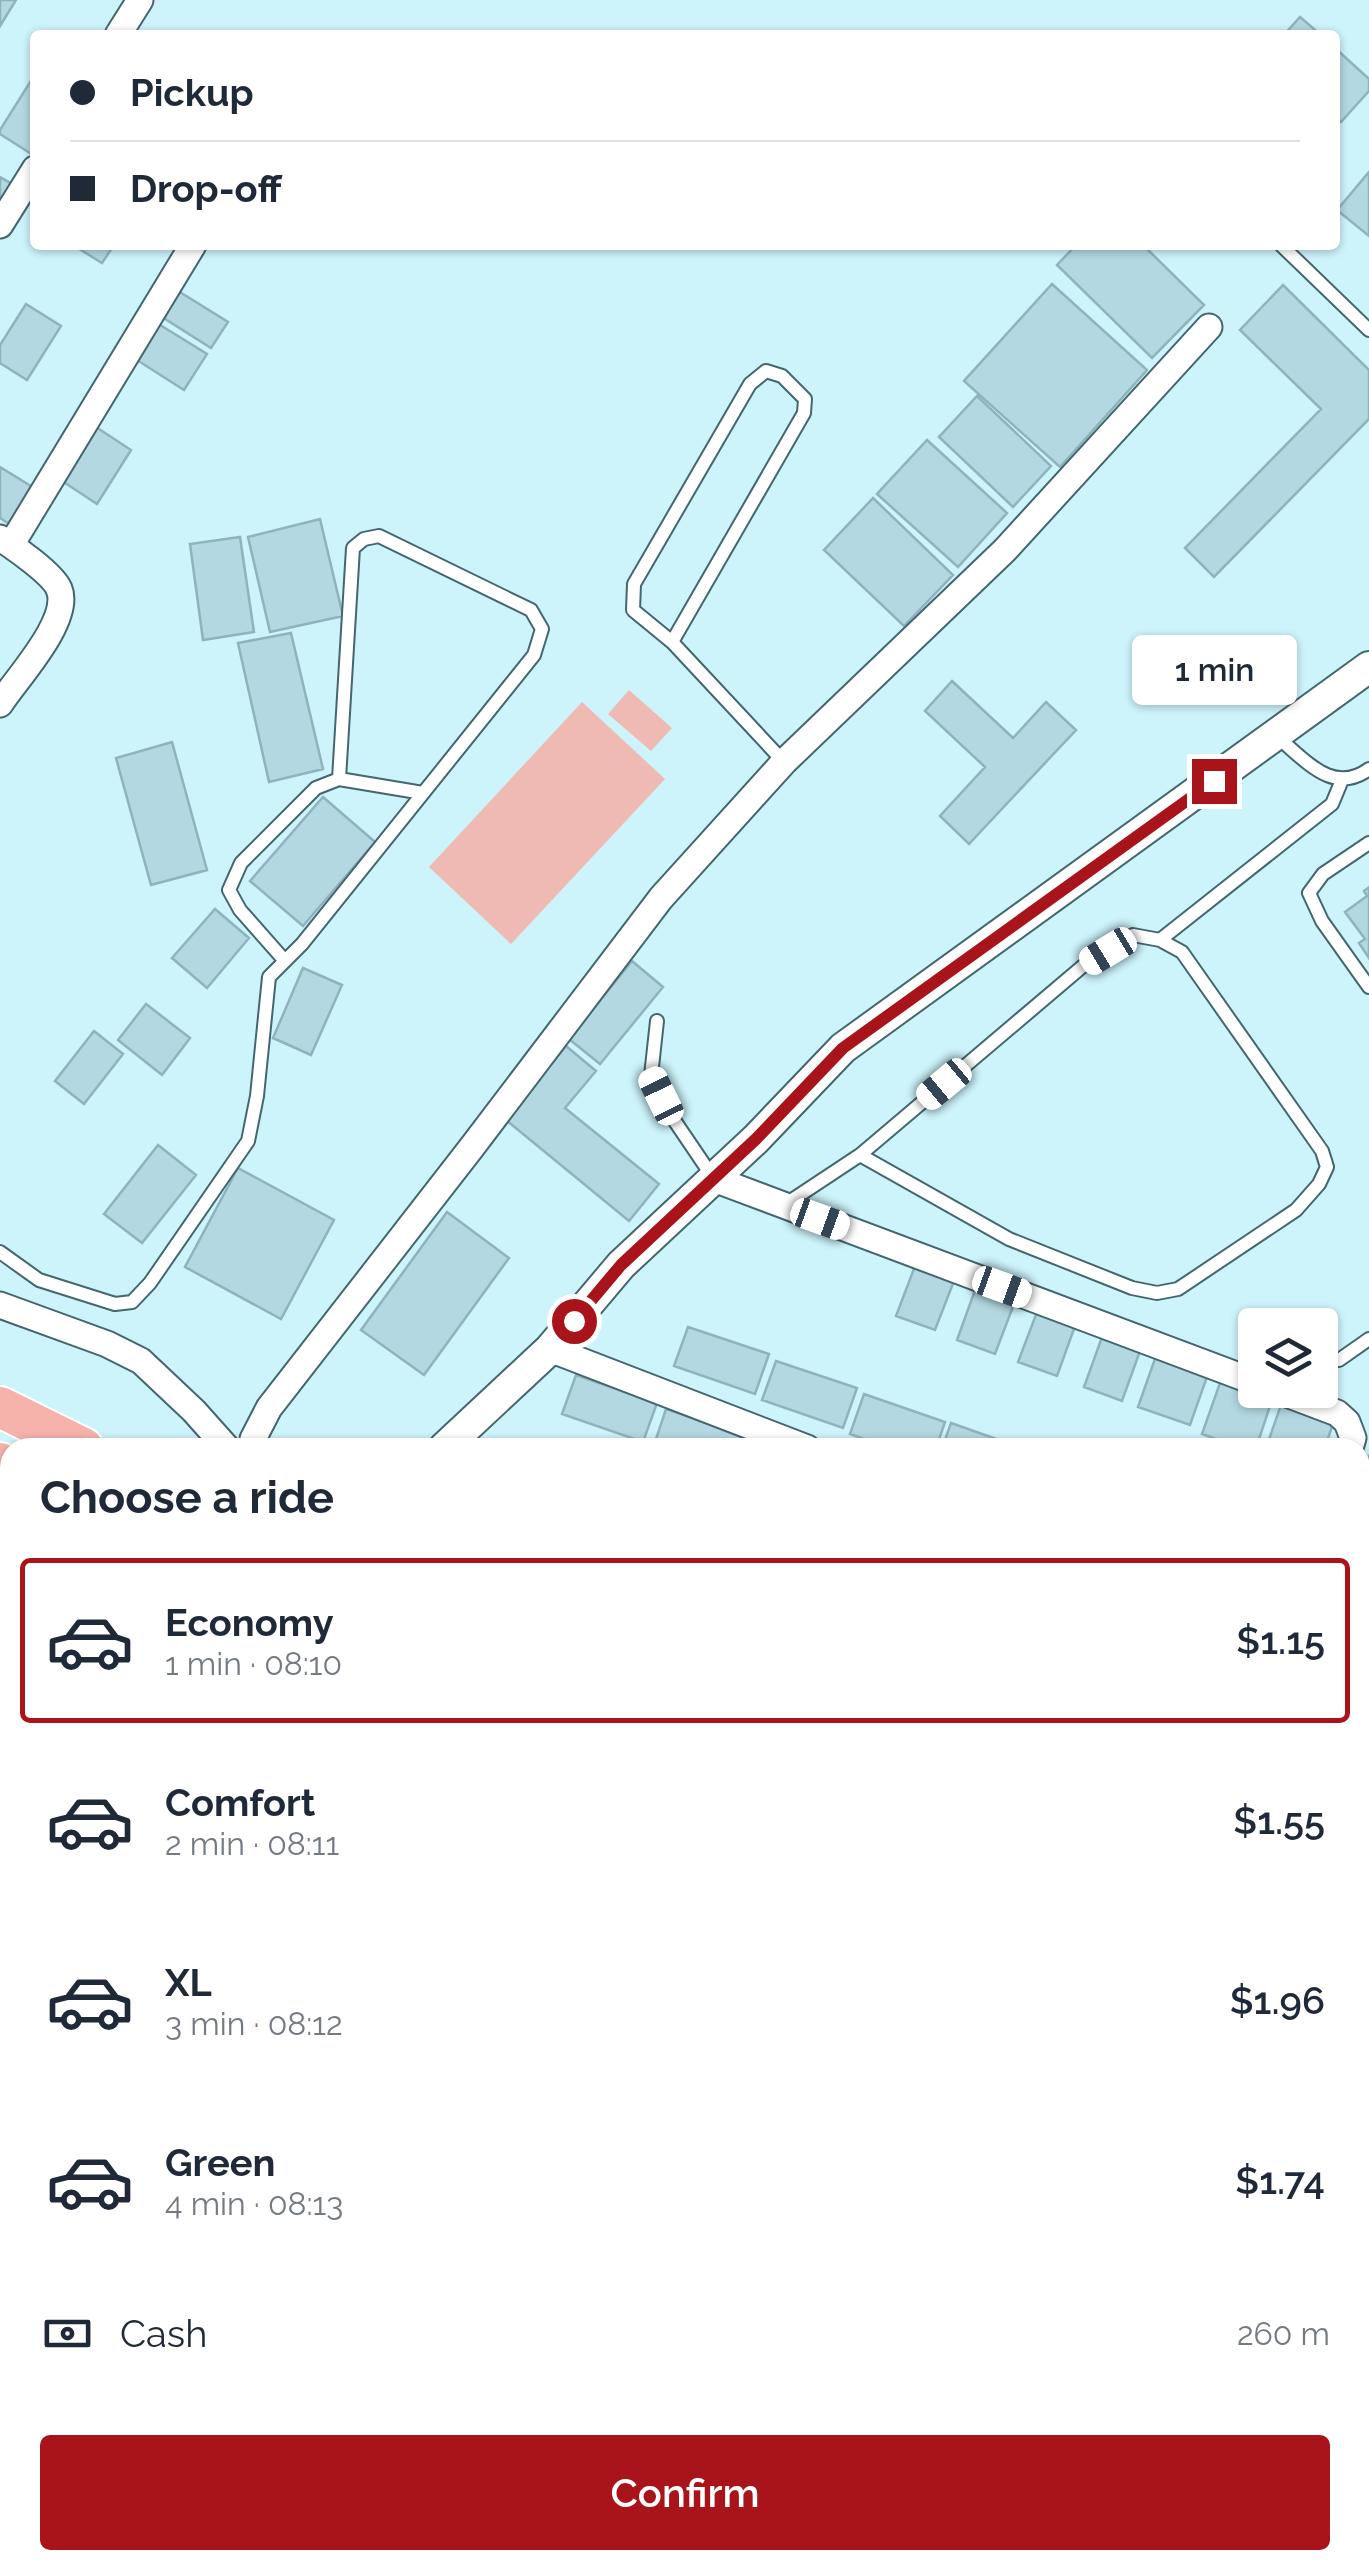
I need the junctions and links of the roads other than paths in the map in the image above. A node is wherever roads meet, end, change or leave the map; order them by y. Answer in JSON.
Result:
{"nodes":[{"id":1,"x":140,"y":0,"type":"edge"},
{"id":2,"x":121,"y":30,"type":"edge"},
{"id":3,"x":30,"y":177,"type":"edge"},
{"id":4,"x":0,"y":225,"type":"edge"},
{"id":5,"x":190,"y":250,"type":"edge"},
{"id":6,"x":1286,"y":250,"type":"edge"},
{"id":7,"x":1208,"y":328,"type":"dead end"},
{"id":8,"x":1369,"y":330,"type":"edge"},
{"id":9,"x":5,"y":541,"type":"edge"},
{"id":10,"x":672,"y":642,"type":"junction"},
{"id":11,"x":1369,"y":667,"type":"edge"},
{"id":12,"x":0,"y":704,"type":"edge"},
{"id":13,"x":1276,"y":736,"type":"junction"},
{"id":14,"x":784,"y":762,"type":"junction"},
{"id":15,"x":1369,"y":769,"type":"edge"},
{"id":16,"x":339,"y":779,"type":"junction"},
{"id":17,"x":1342,"y":780,"type":"junction"},
{"id":18,"x":424,"y":793,"type":"junction"},
{"id":19,"x":1369,"y":842,"type":"edge"},
{"id":20,"x":1160,"y":940,"type":"junction"},
{"id":21,"x":285,"y":961,"type":"junction"},
{"id":22,"x":1369,"y":986,"type":"edge"},
{"id":23,"x":657,"y":1021,"type":"dead end"},
{"id":24,"x":860,"y":1155,"type":"junction"},
{"id":25,"x":714,"y":1179,"type":"junction"},
{"id":26,"x":784,"y":1206,"type":"junction"},
{"id":27,"x":0,"y":1252,"type":"edge"},
{"id":28,"x":0,"y":1305,"type":"edge"},
{"id":29,"x":1369,"y":1339,"type":"edge"},
{"id":30,"x":550,"y":1349,"type":"junction"},
{"id":31,"x":1339,"y":1360,"type":"dead end"},
{"id":32,"x":1238,"y":1376,"type":"edge"},
{"id":33,"x":0,"y":1406,"type":"edge"},
{"id":34,"x":1324,"y":1408,"type":"edge"},
{"id":35,"x":63,"y":1438,"type":"edge"},
{"id":36,"x":218,"y":1438,"type":"edge"},
{"id":37,"x":253,"y":1438,"type":"edge"},
{"id":38,"x":455,"y":1438,"type":"edge"},
{"id":39,"x":781,"y":1438,"type":"edge"},
{"id":40,"x":1354,"y":1438,"type":"edge"}],
"edges":[{"from":1,"to":2,"type":"street"},
{"from":3,"to":4,"type":"street"},
{"from":5,"to":9,"type":"street"},
{"from":6,"to":8,"type":"lane"},
{"from":7,"to":14,"type":"street"},
{"from":9,"to":12,"type":"street"},
{"from":10,"to":10,"type":"lane"},
{"from":10,"to":14,"type":"lane"},
{"from":11,"to":13,"type":"street"},
{"from":13,"to":17,"type":"lane"},
{"from":13,"to":25,"type":"street"},
{"from":14,"to":37,"type":"street"},
{"from":15,"to":17,"type":"lane"},
{"from":16,"to":18,"type":"lane"},
{"from":16,"to":18,"type":"lane"},
{"from":16,"to":21,"type":"lane"},
{"from":17,"to":20,"type":"lane"},
{"from":18,"to":21,"type":"lane"},
{"from":19,"to":22,"type":"lane"},
{"from":20,"to":24,"type":"lane"},
{"from":20,"to":24,"type":"lane"},
{"from":21,"to":27,"type":"lane"},
{"from":23,"to":25,"type":"lane"},
{"from":24,"to":26,"type":"lane"},
{"from":25,"to":26,"type":"street"},
{"from":25,"to":30,"type":"street"},
{"from":26,"to":32,"type":"street"},
{"from":28,"to":36,"type":"street"},
{"from":29,"to":31,"type":"lane"},
{"from":30,"to":38,"type":"street"},
{"from":30,"to":39,"type":"street"},
{"from":33,"to":35,"type":"highway"},
{"from":34,"to":40,"type":"street"}]}
